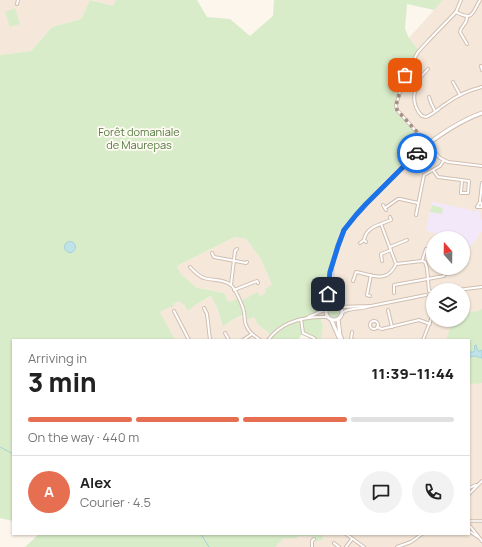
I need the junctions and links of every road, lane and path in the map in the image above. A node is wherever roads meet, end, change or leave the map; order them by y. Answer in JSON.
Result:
{"nodes":[{"id":1,"x":18,"y":0,"type":"edge"},
{"id":2,"x":461,"y":0,"type":"edge"},
{"id":3,"x":480,"y":0,"type":"edge"},
{"id":4,"x":17,"y":4,"type":"dead end"},
{"id":5,"x":456,"y":12,"type":"junction"},
{"id":6,"x":467,"y":17,"type":"junction"},
{"id":7,"x":467,"y":44,"type":"dead end"},
{"id":8,"x":481,"y":66,"type":"dead end"},
{"id":9,"x":428,"y":68,"type":"dead end"},
{"id":10,"x":482,"y":70,"type":"edge"},
{"id":11,"x":406,"y":73,"type":"junction"},
{"id":12,"x":417,"y":81,"type":"junction"},
{"id":13,"x":453,"y":82,"type":"dead end"},
{"id":14,"x":482,"y":87,"type":"edge"},
{"id":15,"x":460,"y":95,"type":"junction"},
{"id":16,"x":429,"y":97,"type":"dead end"},
{"id":17,"x":436,"y":111,"type":"junction"},
{"id":18,"x":482,"y":113,"type":"edge"},
{"id":19,"x":428,"y":144,"type":"junction"},
{"id":20,"x":444,"y":160,"type":"junction"},
{"id":21,"x":482,"y":166,"type":"edge"},
{"id":22,"x":433,"y":170,"type":"junction"},
{"id":23,"x":462,"y":180,"type":"junction"},
{"id":24,"x":482,"y":183,"type":"edge"},
{"id":25,"x":480,"y":201,"type":"junction"},
{"id":26,"x":418,"y":203,"type":"junction"},
{"id":27,"x":383,"y":205,"type":"dead end"},
{"id":28,"x":482,"y":207,"type":"edge"},
{"id":29,"x":416,"y":214,"type":"dead end"},
{"id":30,"x":390,"y":217,"type":"dead end"},
{"id":31,"x":381,"y":224,"type":"junction"},
{"id":32,"x":407,"y":240,"type":"dead end"},
{"id":33,"x":360,"y":243,"type":"dead end"},
{"id":34,"x":391,"y":248,"type":"junction"},
{"id":35,"x":237,"y":249,"type":"dead end"},
{"id":36,"x":426,"y":249,"type":"edge"},
{"id":37,"x":212,"y":253,"type":"dead end"},
{"id":38,"x":234,"y":261,"type":"junction"},
{"id":39,"x":382,"y":261,"type":"dead end"},
{"id":40,"x":422,"y":261,"type":"junction"},
{"id":41,"x":247,"y":262,"type":"dead end"},
{"id":42,"x":396,"y":264,"type":"junction"},
{"id":43,"x":332,"y":265,"type":"junction"},
{"id":44,"x":190,"y":267,"type":"dead end"},
{"id":45,"x":371,"y":275,"type":"junction"},
{"id":46,"x":444,"y":275,"type":"edge"},
{"id":47,"x":428,"y":279,"type":"junction"},
{"id":48,"x":353,"y":281,"type":"dead end"},
{"id":49,"x":392,"y":282,"type":"dead end"},
{"id":50,"x":258,"y":283,"type":"dead end"},
{"id":51,"x":428,"y":283,"type":"edge"},
{"id":52,"x":231,"y":285,"type":"junction"},
{"id":53,"x":394,"y":285,"type":"junction"},
{"id":54,"x":482,"y":287,"type":"edge"},
{"id":55,"x":470,"y":288,"type":"edge"},
{"id":56,"x":234,"y":290,"type":"junction"},
{"id":57,"x":394,"y":293,"type":"dead end"},
{"id":58,"x":370,"y":296,"type":"dead end"},
{"id":59,"x":426,"y":296,"type":"edge"},
{"id":60,"x":335,"y":305,"type":"junction"},
{"id":61,"x":371,"y":306,"type":"junction"},
{"id":62,"x":328,"y":307,"type":"junction"},
{"id":63,"x":339,"y":307,"type":"junction"},
{"id":64,"x":204,"y":308,"type":"dead end"},
{"id":65,"x":388,"y":310,"type":"dead end"},
{"id":66,"x":174,"y":311,"type":"dead end"},
{"id":67,"x":342,"y":313,"type":"junction"},
{"id":68,"x":306,"y":318,"type":"junction"},
{"id":69,"x":329,"y":318,"type":"junction"},
{"id":70,"x":301,"y":319,"type":"junction"},
{"id":71,"x":338,"y":319,"type":"junction"},
{"id":72,"x":426,"y":323,"type":"edge"},
{"id":73,"x":377,"y":327,"type":"dead end"},
{"id":74,"x":392,"y":327,"type":"junction"},
{"id":75,"x":429,"y":327,"type":"edge"},
{"id":76,"x":352,"y":332,"type":"dead end"},
{"id":77,"x":224,"y":333,"type":"dead end"},
{"id":78,"x":252,"y":334,"type":"junction"},
{"id":79,"x":188,"y":339,"type":"edge"},
{"id":80,"x":210,"y":339,"type":"edge"},
{"id":81,"x":228,"y":339,"type":"edge"},
{"id":82,"x":244,"y":339,"type":"edge"},
{"id":83,"x":259,"y":339,"type":"edge"},
{"id":84,"x":269,"y":339,"type":"edge"},
{"id":85,"x":314,"y":339,"type":"edge"},
{"id":86,"x":340,"y":339,"type":"edge"},
{"id":87,"x":341,"y":339,"type":"edge"},
{"id":88,"x":351,"y":339,"type":"edge"},
{"id":89,"x":423,"y":339,"type":"edge"},
{"id":90,"x":482,"y":480,"type":"edge"},
{"id":91,"x":479,"y":483,"type":"junction"},
{"id":92,"x":470,"y":488,"type":"edge"},
{"id":93,"x":470,"y":493,"type":"edge"},
{"id":94,"x":470,"y":521,"type":"edge"},
{"id":95,"x":482,"y":521,"type":"edge"},
{"id":96,"x":470,"y":527,"type":"edge"},
{"id":97,"x":470,"y":532,"type":"edge"},
{"id":98,"x":347,"y":535,"type":"edge"},
{"id":99,"x":421,"y":535,"type":"edge"},
{"id":100,"x":350,"y":537,"type":"joint"},
{"id":101,"x":480,"y":538,"type":"junction"},
{"id":102,"x":314,"y":539,"type":"dead end"},
{"id":103,"x":352,"y":539,"type":"junction"},
{"id":104,"x":482,"y":541,"type":"edge"},
{"id":105,"x":334,"y":543,"type":"dead end"},
{"id":106,"x":312,"y":547,"type":"edge"},
{"id":107,"x":339,"y":547,"type":"edge"},
{"id":108,"x":346,"y":547,"type":"edge"},
{"id":109,"x":364,"y":547,"type":"edge"},
{"id":110,"x":397,"y":547,"type":"edge"}],
"edges":[{"from":1,"to":4,"type":"street"},
{"from":2,"to":5,"type":"street"},
{"from":3,"to":6,"type":"street"},
{"from":5,"to":6,"type":"street"},
{"from":5,"to":11,"type":"street"},
{"from":6,"to":7,"type":"street"},
{"from":8,"to":10,"type":"street"},
{"from":9,"to":12,"type":"street"},
{"from":11,"to":12,"type":"street"},
{"from":11,"to":19,"type":"street"},
{"from":12,"to":17,"type":"street"},
{"from":13,"to":15,"type":"street"},
{"from":14,"to":15,"type":"street"},
{"from":15,"to":17,"type":"street"},
{"from":16,"to":17,"type":"street"},
{"from":18,"to":19,"type":"street"},
{"from":19,"to":20,"type":"street"},
{"from":19,"to":43,"type":"street"},
{"from":20,"to":21,"type":"street"},
{"from":20,"to":22,"type":"street"},
{"from":22,"to":23,"type":"street"},
{"from":22,"to":26,"type":"street"},
{"from":23,"to":23,"type":"street"},
{"from":24,"to":25,"type":"street"},
{"from":25,"to":28,"type":"street"},
{"from":25,"to":28,"type":"street"},
{"from":26,"to":27,"type":"street"},
{"from":26,"to":29,"type":"street"},
{"from":30,"to":31,"type":"street"},
{"from":31,"to":33,"type":"street"},
{"from":31,"to":34,"type":"street"},
{"from":32,"to":34,"type":"street"},
{"from":34,"to":39,"type":"street"},
{"from":34,"to":42,"type":"street"},
{"from":35,"to":38,"type":"street"},
{"from":36,"to":40,"type":"street"},
{"from":37,"to":38,"type":"street"},
{"from":38,"to":41,"type":"street"},
{"from":38,"to":52,"type":"street"},
{"from":40,"to":42,"type":"street"},
{"from":40,"to":47,"type":"street"},
{"from":42,"to":45,"type":"street"},
{"from":43,"to":60,"type":"street"},
{"from":43,"to":62,"type":"street"},
{"from":44,"to":52,"type":"street"},
{"from":45,"to":48,"type":"street"},
{"from":45,"to":58,"type":"street"},
{"from":46,"to":47,"type":"street"},
{"from":47,"to":51,"type":"street"},
{"from":47,"to":53,"type":"street"},
{"from":49,"to":53,"type":"street"},
{"from":50,"to":56,"type":"street"},
{"from":52,"to":56,"type":"street"},
{"from":53,"to":57,"type":"street"},
{"from":54,"to":55,"type":"street"},
{"from":56,"to":78,"type":"street"},
{"from":59,"to":61,"type":"street"},
{"from":60,"to":62,"type":"street"},
{"from":60,"to":63,"type":"street"},
{"from":61,"to":63,"type":"street"},
{"from":61,"to":67,"type":"street"},
{"from":62,"to":68,"type":"street"},
{"from":62,"to":69,"type":"street"},
{"from":63,"to":67,"type":"street"},
{"from":64,"to":80,"type":"street"},
{"from":65,"to":74,"type":"street"},
{"from":66,"to":79,"type":"street"},
{"from":67,"to":71,"type":"street"},
{"from":68,"to":69,"type":"street"},
{"from":68,"to":70,"type":"street"},
{"from":69,"to":71,"type":"street"},
{"from":69,"to":86,"type":"street"},
{"from":70,"to":84,"type":"street"},
{"from":70,"to":85,"type":"street"},
{"from":71,"to":87,"type":"street"},
{"from":72,"to":74,"type":"street"},
{"from":73,"to":74,"type":"street"},
{"from":75,"to":89,"type":"street"},
{"from":76,"to":88,"type":"street"},
{"from":77,"to":81,"type":"street"},
{"from":78,"to":82,"type":"street"},
{"from":78,"to":83,"type":"street"},
{"from":90,"to":91,"type":"street"},
{"from":91,"to":92,"type":"street"},
{"from":91,"to":93,"type":"street"},
{"from":94,"to":95,"type":"street"},
{"from":96,"to":101,"type":"street"},
{"from":97,"to":101,"type":"street"},
{"from":98,"to":100,"type":"street"},
{"from":99,"to":110,"type":"street"},
{"from":100,"to":103,"type":"street"},
{"from":101,"to":104,"type":"street"},
{"from":102,"to":106,"type":"street"},
{"from":103,"to":108,"type":"street"},
{"from":103,"to":109,"type":"street"},
{"from":105,"to":107,"type":"street"}]}
